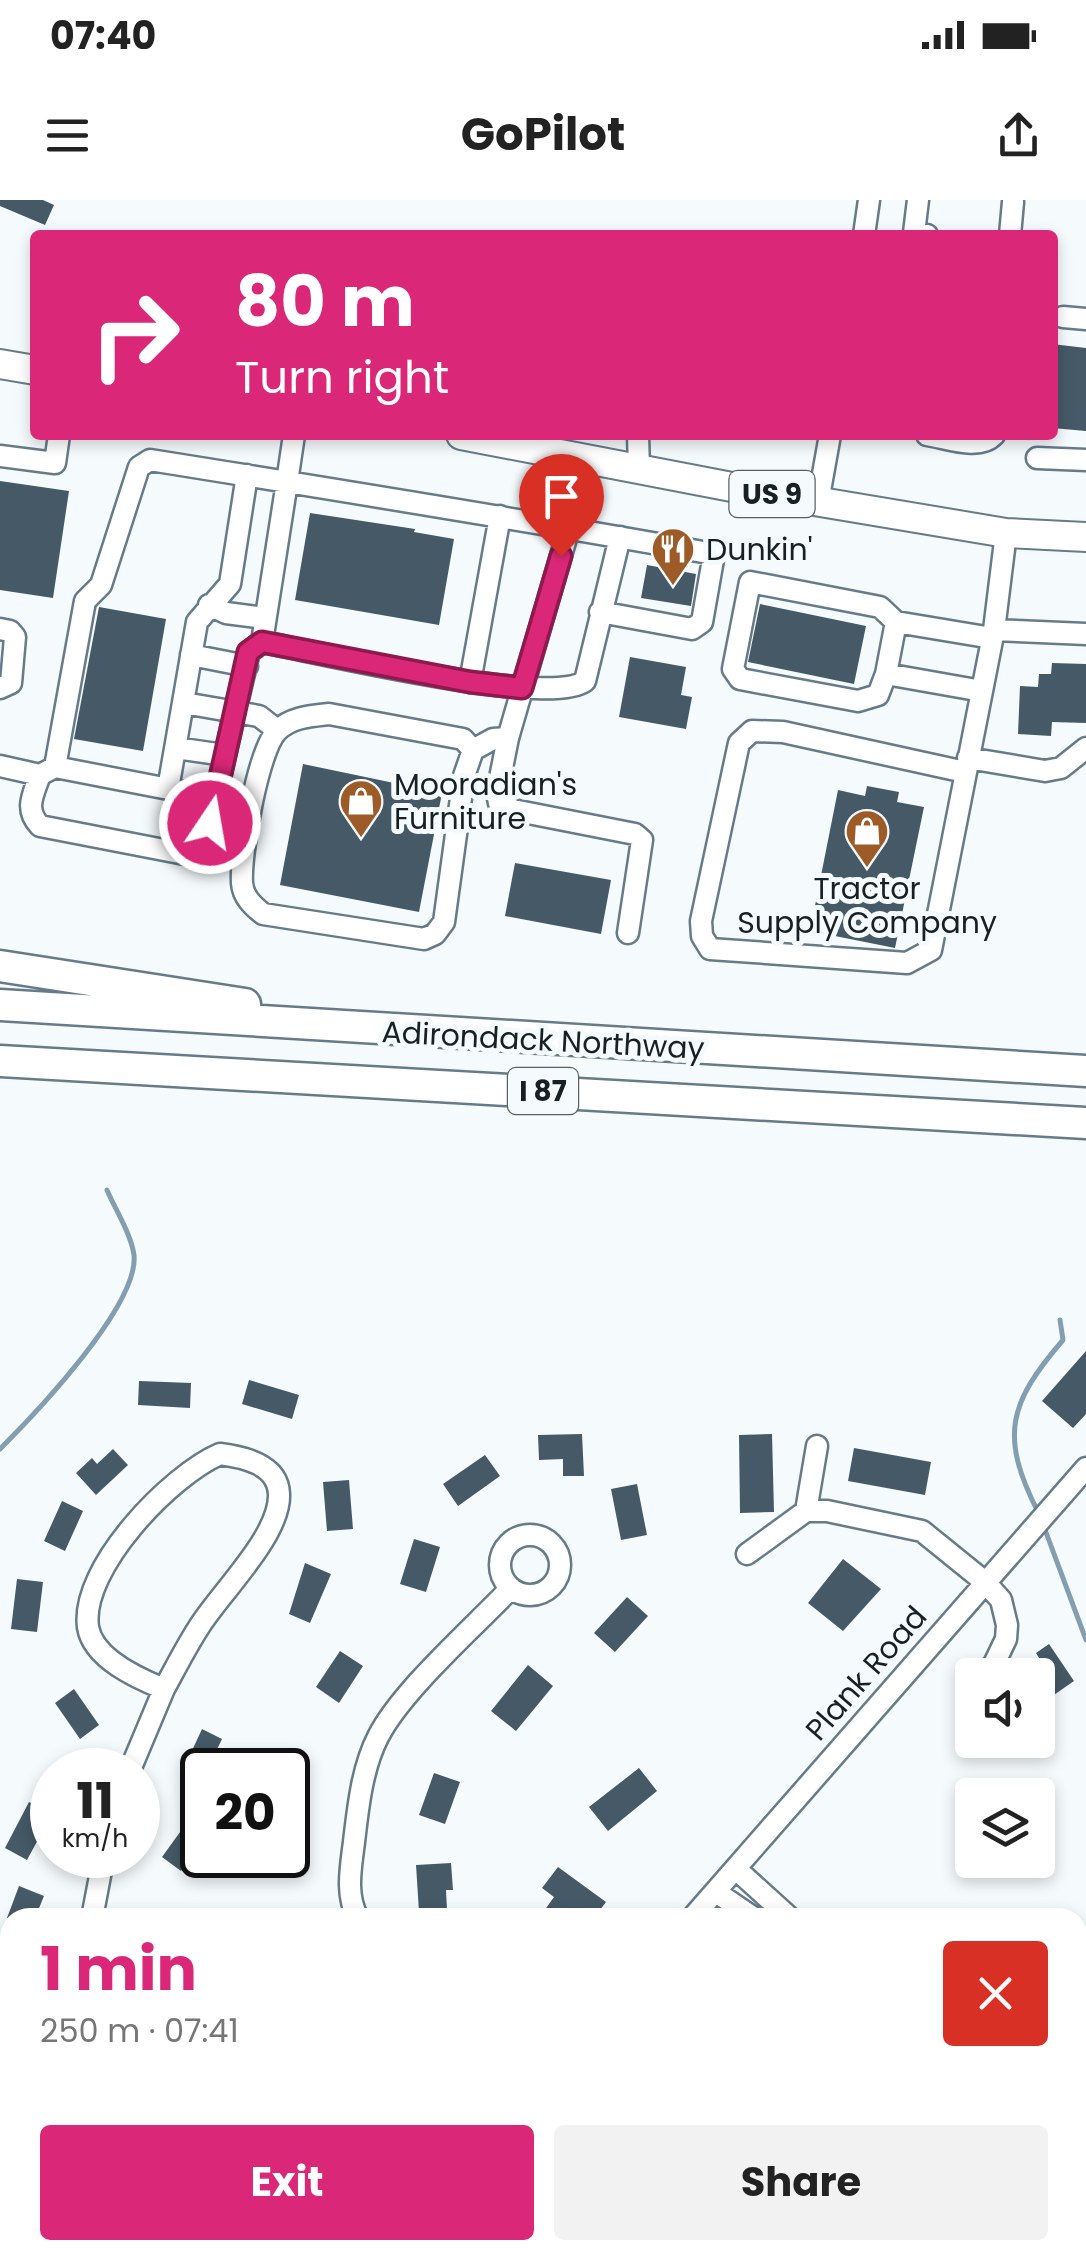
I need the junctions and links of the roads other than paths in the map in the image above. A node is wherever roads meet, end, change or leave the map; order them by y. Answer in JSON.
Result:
{"nodes":[{"id":1,"x":869,"y":200,"type":"edge"},
{"id":2,"x":918,"y":200,"type":"edge"},
{"id":3,"x":1008,"y":201,"type":"edge"},
{"id":4,"x":865,"y":230,"type":"edge"},
{"id":5,"x":914,"y":230,"type":"edge"},
{"id":6,"x":1010,"y":230,"type":"edge"},
{"id":7,"x":1064,"y":317,"type":"dead end"},
{"id":8,"x":1086,"y":319,"type":"edge"},
{"id":9,"x":0,"y":364,"type":"edge"},
{"id":10,"x":30,"y":369,"type":"edge"},
{"id":11,"x":58,"y":440,"type":"edge"},
{"id":12,"x":293,"y":440,"type":"edge"},
{"id":13,"x":486,"y":440,"type":"edge"},
{"id":14,"x":638,"y":440,"type":"edge"},
{"id":15,"x":829,"y":440,"type":"edge"},
{"id":16,"x":0,"y":456,"type":"edge"},
{"id":17,"x":1036,"y":458,"type":"dead end"},
{"id":18,"x":582,"y":459,"type":"junction"},
{"id":19,"x":1086,"y":460,"type":"edge"},
{"id":20,"x":638,"y":470,"type":"junction"},
{"id":21,"x":246,"y":475,"type":"junction"},
{"id":22,"x":287,"y":482,"type":"junction"},
{"id":23,"x":818,"y":502,"type":"junction"},
{"id":24,"x":500,"y":516,"type":"junction"},
{"id":25,"x":569,"y":528,"type":"junction"},
{"id":26,"x":1006,"y":533,"type":"junction"},
{"id":27,"x":620,"y":537,"type":"junction"},
{"id":28,"x":1086,"y":537,"type":"edge"},
{"id":29,"x":209,"y":605,"type":"junction"},
{"id":30,"x":600,"y":612,"type":"junction"},
{"id":31,"x":266,"y":618,"type":"junction"},
{"id":32,"x":896,"y":622,"type":"junction"},
{"id":33,"x":0,"y":630,"type":"edge"},
{"id":34,"x":993,"y":634,"type":"junction"},
{"id":35,"x":1086,"y":634,"type":"edge"},
{"id":36,"x":262,"y":642,"type":"junction"},
{"id":37,"x":191,"y":655,"type":"junction"},
{"id":38,"x":246,"y":666,"type":"junction"},
{"id":39,"x":886,"y":674,"type":"junction"},
{"id":40,"x":470,"y":682,"type":"junction"},
{"id":41,"x":0,"y":688,"type":"edge"},
{"id":42,"x":522,"y":688,"type":"junction"},
{"id":43,"x":982,"y":691,"type":"junction"},
{"id":44,"x":184,"y":702,"type":"junction"},
{"id":45,"x":237,"y":710,"type":"junction"},
{"id":46,"x":278,"y":730,"type":"junction"},
{"id":47,"x":508,"y":738,"type":"junction"},
{"id":48,"x":176,"y":748,"type":"junction"},
{"id":49,"x":1086,"y":748,"type":"edge"},
{"id":50,"x":474,"y":750,"type":"junction"},
{"id":51,"x":224,"y":755,"type":"junction"},
{"id":52,"x":966,"y":765,"type":"junction"},
{"id":53,"x":0,"y":766,"type":"edge"},
{"id":54,"x":47,"y":771,"type":"junction"},
{"id":55,"x":168,"y":789,"type":"junction"},
{"id":56,"x":215,"y":798,"type":"junction"},
{"id":57,"x":628,"y":934,"type":"dead end"},
{"id":58,"x":0,"y":966,"type":"edge"},
{"id":59,"x":0,"y":1005,"type":"edge"},
{"id":60,"x":436,"y":1034,"type":"junction"},
{"id":61,"x":0,"y":1061,"type":"edge"},
{"id":62,"x":1086,"y":1071,"type":"edge"},
{"id":63,"x":1086,"y":1123,"type":"edge"},
{"id":64,"x":817,"y":1446,"type":"dead end"},
{"id":65,"x":1086,"y":1468,"type":"edge"},
{"id":66,"x":806,"y":1511,"type":"junction"},
{"id":67,"x":747,"y":1554,"type":"dead end"},
{"id":68,"x":985,"y":1582,"type":"junction"},
{"id":69,"x":511,"y":1588,"type":"dead end"},
{"id":70,"x":997,"y":1658,"type":"edge"},
{"id":71,"x":164,"y":1689,"type":"junction"},
{"id":72,"x":139,"y":1748,"type":"edge"},
{"id":73,"x":736,"y":1869,"type":"junction"},
{"id":74,"x":100,"y":1878,"type":"edge"},
{"id":75,"x":716,"y":1892,"type":"junction"},
{"id":76,"x":94,"y":1908,"type":"edge"},
{"id":77,"x":354,"y":1908,"type":"edge"},
{"id":78,"x":701,"y":1908,"type":"edge"},
{"id":79,"x":739,"y":1908,"type":"edge"},
{"id":80,"x":779,"y":1908,"type":"edge"}],
"edges":[{"from":1,"to":4,"type":"street"},
{"from":2,"to":5,"type":"street"},
{"from":3,"to":6,"type":"street"},
{"from":7,"to":8,"type":"street"},
{"from":9,"to":10,"type":"main road"},
{"from":11,"to":16,"type":"street"},
{"from":12,"to":22,"type":"street"},
{"from":13,"to":18,"type":"main road","number":"US 9"},
{"from":14,"to":20,"type":"street"},
{"from":15,"to":23,"type":"street"},
{"from":17,"to":19,"type":"street"},
{"from":18,"to":20,"type":"main road","number":"US 9"},
{"from":18,"to":25,"type":"street"},
{"from":20,"to":23,"type":"main road","number":"US 9"},
{"from":21,"to":22,"type":"street"},
{"from":21,"to":29,"type":"street"},
{"from":21,"to":54,"type":"street"},
{"from":22,"to":24,"type":"street"},
{"from":22,"to":31,"type":"street"},
{"from":23,"to":26,"type":"main road","number":"US 9"},
{"from":24,"to":25,"type":"street"},
{"from":24,"to":40,"type":"street"},
{"from":25,"to":27,"type":"street"},
{"from":25,"to":42,"type":"street"},
{"from":26,"to":28,"type":"main road","number":"US 9"},
{"from":26,"to":34,"type":"street"},
{"from":27,"to":30,"type":"street"},
{"from":27,"to":30,"type":"street"},
{"from":29,"to":31,"type":"street"},
{"from":29,"to":37,"type":"street"},
{"from":30,"to":42,"type":"street"},
{"from":31,"to":36,"type":"street"},
{"from":32,"to":34,"type":"street"},
{"from":32,"to":39,"type":"street"},
{"from":32,"to":39,"type":"street"},
{"from":33,"to":41,"type":"street"},
{"from":34,"to":35,"type":"street"},
{"from":34,"to":43,"type":"street"},
{"from":36,"to":38,"type":"street"},
{"from":36,"to":40,"type":"street"},
{"from":37,"to":38,"type":"street"},
{"from":37,"to":44,"type":"street"},
{"from":38,"to":45,"type":"street"},
{"from":39,"to":43,"type":"street"},
{"from":40,"to":42,"type":"street"},
{"from":42,"to":47,"type":"street"},
{"from":43,"to":52,"type":"street"},
{"from":44,"to":45,"type":"street"},
{"from":44,"to":48,"type":"street"},
{"from":45,"to":46,"type":"street"},
{"from":45,"to":51,"type":"street"},
{"from":46,"to":50,"type":"street"},
{"from":46,"to":50,"type":"street"},
{"from":47,"to":50,"type":"street"},
{"from":47,"to":57,"type":"street"},
{"from":48,"to":51,"type":"street"},
{"from":48,"to":55,"type":"street"},
{"from":49,"to":52,"type":"street"},
{"from":51,"to":56,"type":"street"},
{"from":52,"to":52,"type":"street"},
{"from":53,"to":54,"type":"street"},
{"from":54,"to":55,"type":"street"},
{"from":54,"to":56,"type":"street"},
{"from":55,"to":56,"type":"street"},
{"from":58,"to":60,"type":"highway"},
{"from":59,"to":60,"type":"highway","name":"Adirondack Northway","number":"I 87"},
{"from":60,"to":62,"type":"highway","name":"Adirondack Northway","number":"I 87"},
{"from":61,"to":63,"type":"highway","name":"Adirondack Northway","number":"I 87"},
{"from":64,"to":66,"type":"street"},
{"from":65,"to":68,"type":"street","name":"Plank Road"},
{"from":66,"to":67,"type":"street"},
{"from":66,"to":68,"type":"street"},
{"from":68,"to":70,"type":"street"},
{"from":68,"to":73,"type":"street","name":"Plank Road"},
{"from":69,"to":77,"type":"street"},
{"from":71,"to":71,"type":"street"},
{"from":71,"to":72,"type":"street"},
{"from":73,"to":75,"type":"street","name":"Plank Road"},
{"from":73,"to":80,"type":"street"},
{"from":74,"to":76,"type":"street"},
{"from":75,"to":78,"type":"street","name":"Plank Road"},
{"from":75,"to":79,"type":"street"}]}
